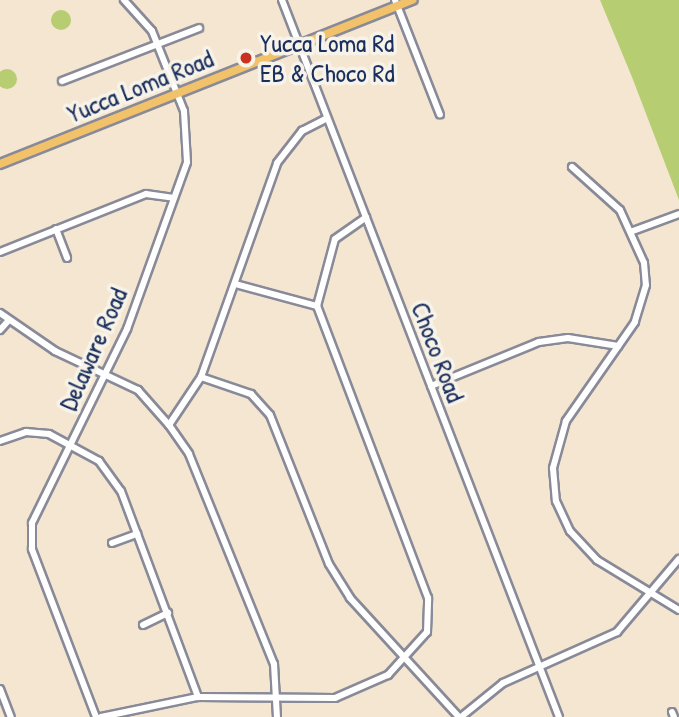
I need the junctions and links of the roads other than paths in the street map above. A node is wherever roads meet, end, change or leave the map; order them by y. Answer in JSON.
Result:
{"nodes":[{"id":1,"x":124,"y":0,"type":"edge"},
{"id":2,"x":282,"y":0,"type":"edge"},
{"id":3,"x":413,"y":0,"type":"edge"},
{"id":4,"x":396,"y":3,"type":"edge"},
{"id":5,"x":199,"y":28,"type":"dead end"},
{"id":6,"x":157,"y":44,"type":"junction"},
{"id":7,"x":300,"y":45,"type":"junction"},
{"id":8,"x":62,"y":81,"type":"dead end"},
{"id":9,"x":177,"y":94,"type":"junction"},
{"id":10,"x":440,"y":116,"type":"dead end"},
{"id":11,"x":327,"y":118,"type":"junction"},
{"id":12,"x":0,"y":164,"type":"edge"},
{"id":13,"x":572,"y":167,"type":"dead end"},
{"id":14,"x":174,"y":198,"type":"junction"},
{"id":15,"x":679,"y":214,"type":"edge"},
{"id":16,"x":366,"y":217,"type":"junction"},
{"id":17,"x":56,"y":229,"type":"junction"},
{"id":18,"x":633,"y":232,"type":"junction"},
{"id":19,"x":0,"y":252,"type":"edge"},
{"id":20,"x":67,"y":258,"type":"dead end"},
{"id":21,"x":235,"y":284,"type":"junction"},
{"id":22,"x":317,"y":306,"type":"junction"},
{"id":23,"x":0,"y":313,"type":"edge"},
{"id":24,"x":8,"y":321,"type":"junction"},
{"id":25,"x":0,"y":330,"type":"edge"},
{"id":26,"x":618,"y":346,"type":"junction"},
{"id":27,"x":108,"y":371,"type":"junction"},
{"id":28,"x":201,"y":377,"type":"junction"},
{"id":29,"x":431,"y":386,"type":"junction"},
{"id":30,"x":169,"y":425,"type":"junction"},
{"id":31,"x":0,"y":441,"type":"edge"},
{"id":32,"x":71,"y":443,"type":"junction"},
{"id":33,"x":137,"y":534,"type":"junction"},
{"id":34,"x":112,"y":543,"type":"dead end"},
{"id":35,"x":679,"y":559,"type":"edge"},
{"id":36,"x":653,"y":594,"type":"junction"},
{"id":37,"x":679,"y":610,"type":"edge"},
{"id":38,"x":168,"y":613,"type":"junction"},
{"id":39,"x":143,"y":625,"type":"dead end"},
{"id":40,"x":406,"y":661,"type":"junction"},
{"id":41,"x":540,"y":667,"type":"junction"},
{"id":42,"x":0,"y":689,"type":"edge"},
{"id":43,"x":198,"y":697,"type":"junction"},
{"id":44,"x":277,"y":699,"type":"junction"},
{"id":45,"x":11,"y":717,"type":"edge"},
{"id":46,"x":96,"y":717,"type":"edge"},
{"id":47,"x":102,"y":717,"type":"edge"},
{"id":48,"x":277,"y":717,"type":"edge"},
{"id":49,"x":460,"y":717,"type":"edge"},
{"id":50,"x":559,"y":717,"type":"edge"}],
"edges":[{"from":1,"to":6,"type":"street","name":"Delaware Road"},
{"from":2,"to":7,"type":"street","name":"Choco Road"},
{"from":3,"to":4,"type":"main road","name":"Yucca Loma Road"},
{"from":4,"to":7,"type":"main road","name":"Yucca Loma Road"},
{"from":4,"to":10,"type":"street"},
{"from":5,"to":6,"type":"street"},
{"from":6,"to":8,"type":"street"},
{"from":6,"to":9,"type":"street","name":"Delaware Road"},
{"from":7,"to":9,"type":"main road","name":"Yucca Loma Road"},
{"from":7,"to":11,"type":"street","name":"Choco Road"},
{"from":9,"to":12,"type":"main road","name":"Yucca Loma Road"},
{"from":9,"to":14,"type":"street","name":"Delaware Road"},
{"from":11,"to":16,"type":"street","name":"Choco Road"},
{"from":11,"to":21,"type":"street"},
{"from":13,"to":18,"type":"street"},
{"from":14,"to":17,"type":"street"},
{"from":14,"to":27,"type":"street","name":"Delaware Road"},
{"from":15,"to":18,"type":"street"},
{"from":16,"to":22,"type":"street"},
{"from":16,"to":29,"type":"street","name":"Choco Road"},
{"from":17,"to":19,"type":"street"},
{"from":17,"to":20,"type":"street"},
{"from":18,"to":26,"type":"street"},
{"from":21,"to":22,"type":"street"},
{"from":21,"to":28,"type":"street"},
{"from":22,"to":40,"type":"street"},
{"from":23,"to":24,"type":"street"},
{"from":24,"to":25,"type":"street"},
{"from":24,"to":27,"type":"street"},
{"from":26,"to":29,"type":"street"},
{"from":26,"to":36,"type":"street"},
{"from":27,"to":30,"type":"street"},
{"from":27,"to":32,"type":"street","name":"Delaware Road"},
{"from":28,"to":30,"type":"street"},
{"from":28,"to":40,"type":"street"},
{"from":29,"to":41,"type":"street","name":"Choco Road"},
{"from":30,"to":44,"type":"street"},
{"from":31,"to":32,"type":"street"},
{"from":32,"to":33,"type":"street"},
{"from":32,"to":46,"type":"street","name":"Delaware Road"},
{"from":33,"to":34,"type":"street"},
{"from":33,"to":38,"type":"street"},
{"from":35,"to":36,"type":"street"},
{"from":36,"to":37,"type":"street"},
{"from":36,"to":41,"type":"street"},
{"from":38,"to":39,"type":"street"},
{"from":38,"to":43,"type":"street"},
{"from":40,"to":44,"type":"street"},
{"from":40,"to":49,"type":"street"},
{"from":41,"to":49,"type":"street"},
{"from":41,"to":50,"type":"street","name":"Choco Road"},
{"from":42,"to":45,"type":"street"},
{"from":43,"to":44,"type":"street"},
{"from":43,"to":47,"type":"street"},
{"from":44,"to":48,"type":"street"}]}
